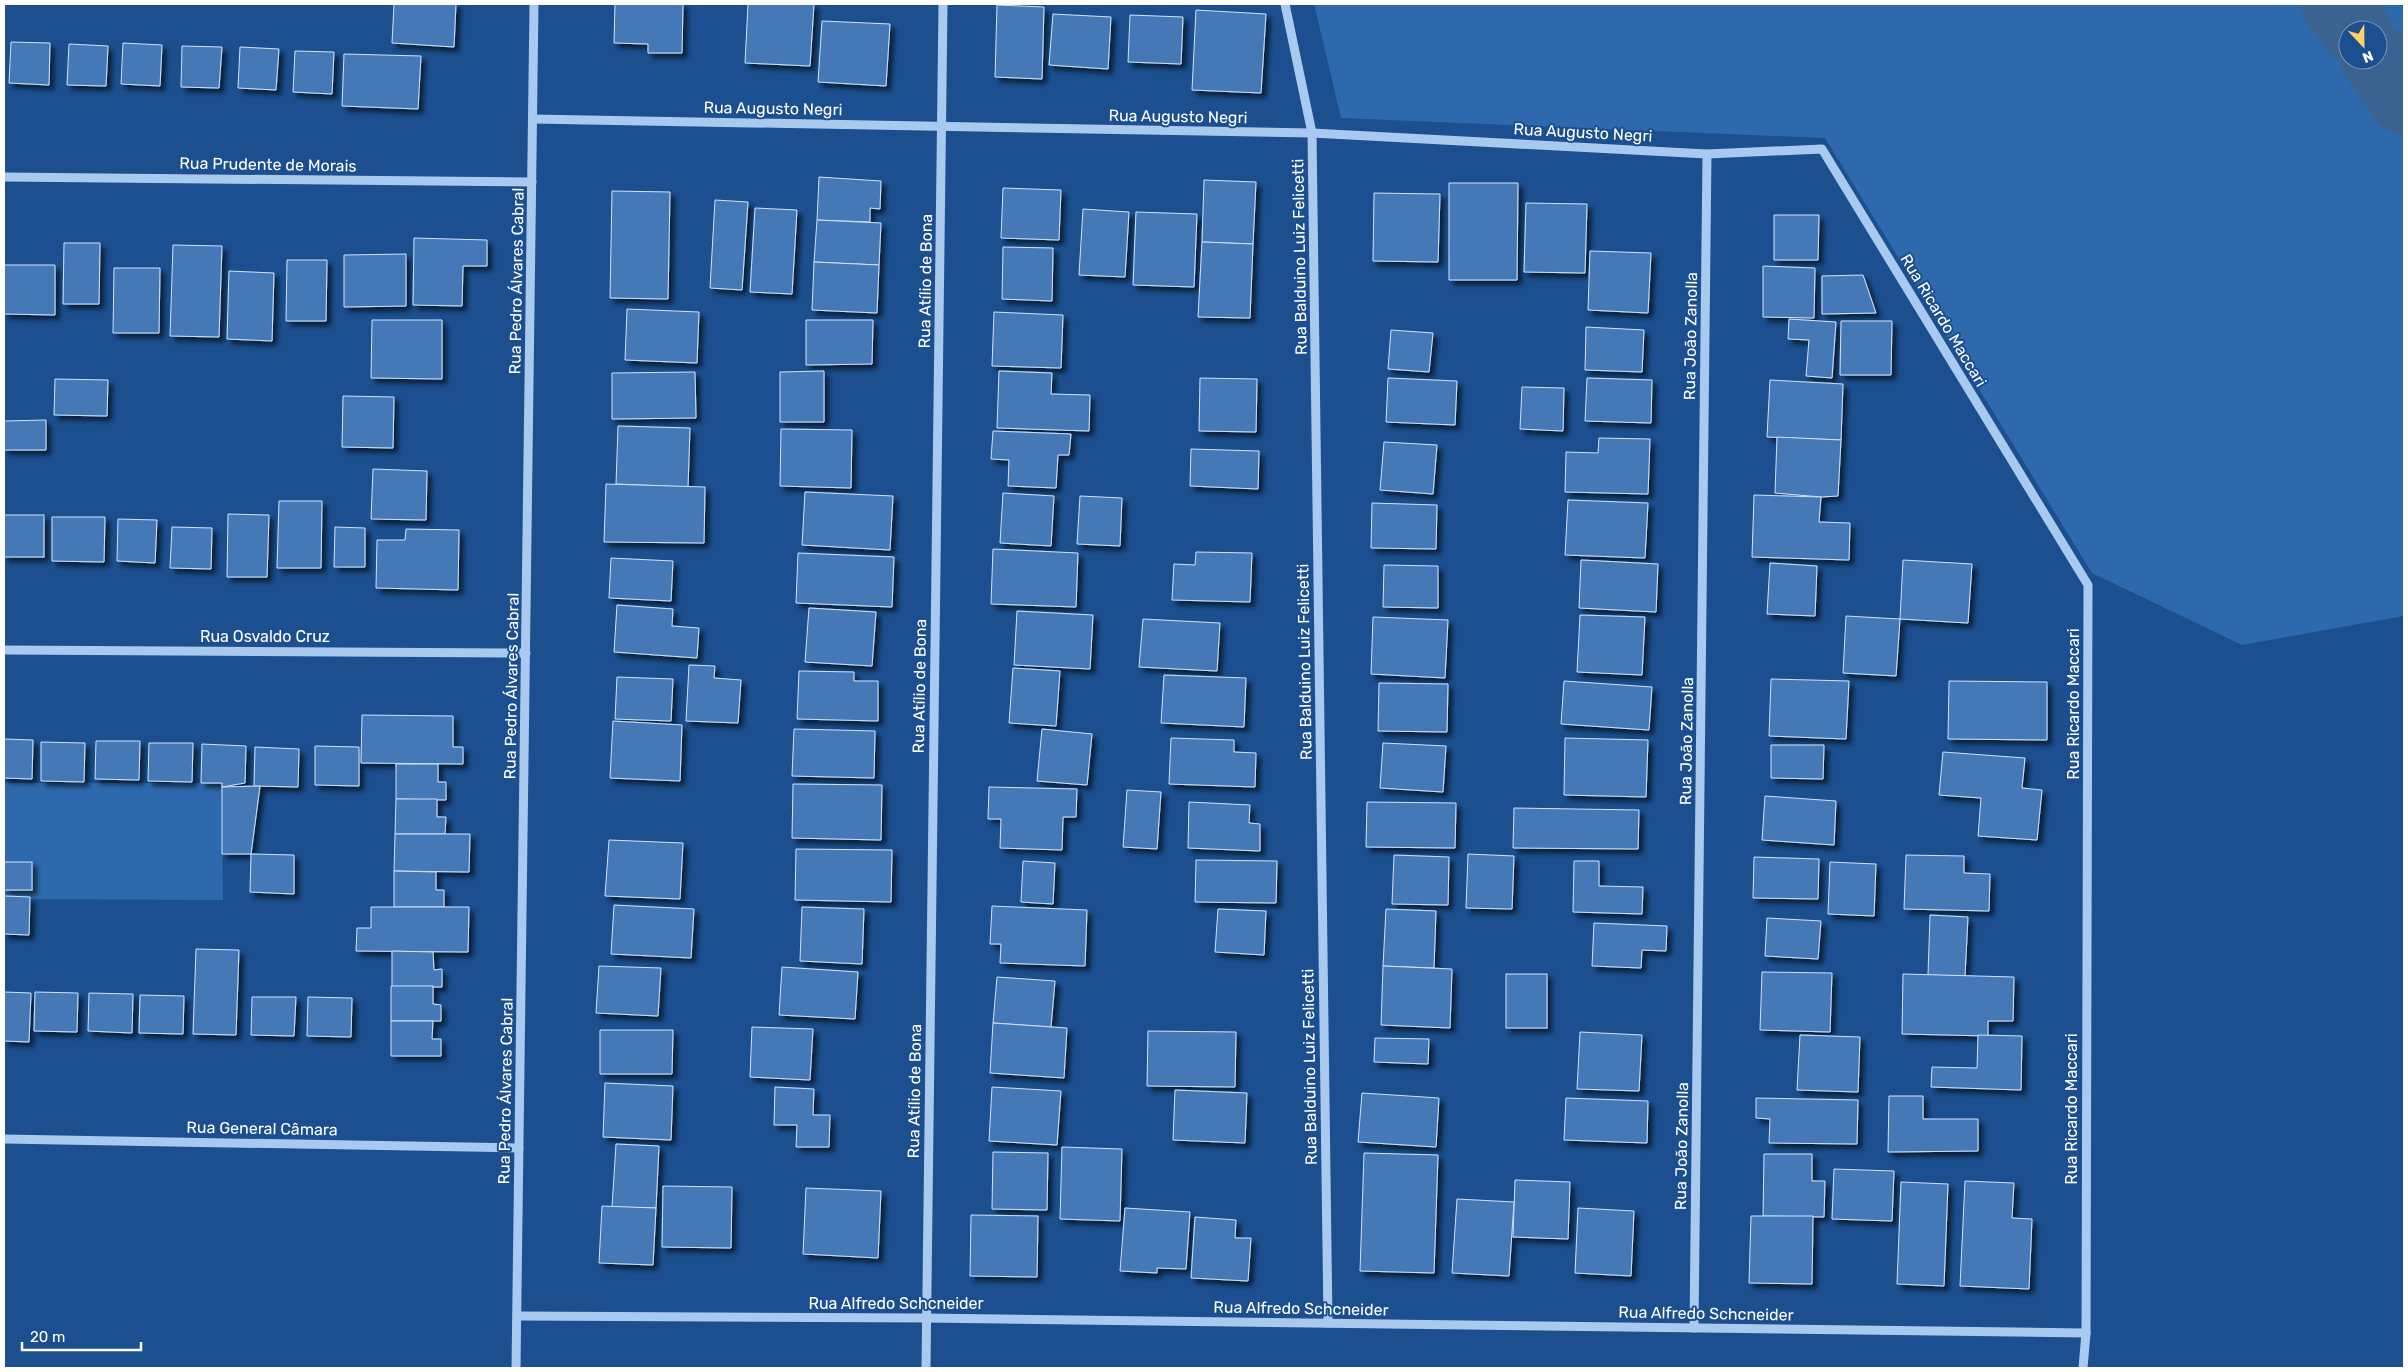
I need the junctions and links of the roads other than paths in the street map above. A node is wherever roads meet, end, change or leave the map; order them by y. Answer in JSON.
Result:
{"nodes":[{"id":1,"x":534,"y":4,"type":"edge"},
{"id":2,"x":943,"y":4,"type":"edge"},
{"id":3,"x":1285,"y":4,"type":"edge"},
{"id":4,"x":533,"y":119,"type":"junction"},
{"id":5,"x":942,"y":126,"type":"junction"},
{"id":6,"x":1312,"y":133,"type":"junction"},
{"id":7,"x":1822,"y":149,"type":"joint"},
{"id":8,"x":1707,"y":154,"type":"junction"},
{"id":9,"x":4,"y":177,"type":"edge"},
{"id":10,"x":532,"y":182,"type":"junction"},
{"id":11,"x":4,"y":650,"type":"edge"},
{"id":12,"x":526,"y":653,"type":"junction"},
{"id":13,"x":4,"y":1139,"type":"edge"},
{"id":14,"x":519,"y":1148,"type":"junction"},
{"id":15,"x":516,"y":1316,"type":"junction"},
{"id":16,"x":926,"y":1318,"type":"junction"},
{"id":17,"x":1328,"y":1323,"type":"junction"},
{"id":18,"x":1694,"y":1328,"type":"junction"},
{"id":19,"x":2086,"y":1333,"type":"junction"},
{"id":20,"x":516,"y":1368,"type":"edge"},
{"id":21,"x":926,"y":1368,"type":"edge"},
{"id":22,"x":2083,"y":1368,"type":"edge"}],
"edges":[{"from":1,"to":4,"type":"street","name":"Rua Pedro Álvares Cabral"},
{"from":2,"to":5,"type":"street","name":"Rua Atílio de Bona"},
{"from":3,"to":6,"type":"street","name":"Rua Balduino Luiz Felicetti"},
{"from":4,"to":5,"type":"street","name":"Rua Augusto Negri"},
{"from":4,"to":10,"type":"street","name":"Rua Pedro Álvares Cabral"},
{"from":5,"to":6,"type":"street","name":"Rua Augusto Negri"},
{"from":5,"to":16,"type":"street","name":"Rua Atílio de Bona"},
{"from":6,"to":8,"type":"street","name":"Rua Augusto Negri"},
{"from":6,"to":17,"type":"street","name":"Rua Balduino Luiz Felicetti"},
{"from":7,"to":8,"type":"street","name":"Rua Augusto Negri"},
{"from":7,"to":19,"type":"street","name":"Rua Ricardo Maccari"},
{"from":8,"to":18,"type":"street","name":"Rua João Zanolla"},
{"from":9,"to":10,"type":"street","name":"Rua Prudente de Morais"},
{"from":10,"to":12,"type":"street","name":"Rua Pedro Álvares Cabral"},
{"from":11,"to":12,"type":"street","name":"Rua Osvaldo Cruz"},
{"from":12,"to":14,"type":"street","name":"Rua Pedro Álvares Cabral"},
{"from":13,"to":14,"type":"street","name":"Rua General Câmara"},
{"from":14,"to":15,"type":"street","name":"Rua Pedro Álvares Cabral"},
{"from":15,"to":16,"type":"street","name":"Rua Alfredo Schcneider"},
{"from":15,"to":20,"type":"street","name":"Rua Pedro Álvares Cabral"},
{"from":16,"to":17,"type":"street","name":"Rua Alfredo Schcneider"},
{"from":16,"to":21,"type":"street","name":"Rua Atílio de Bona"},
{"from":17,"to":18,"type":"street","name":"Rua Alfredo Schcneider"},
{"from":18,"to":19,"type":"street","name":"Rua Alfredo Schcneider"},
{"from":19,"to":22,"type":"street","name":"Rua Ricardo Maccari"}]}
